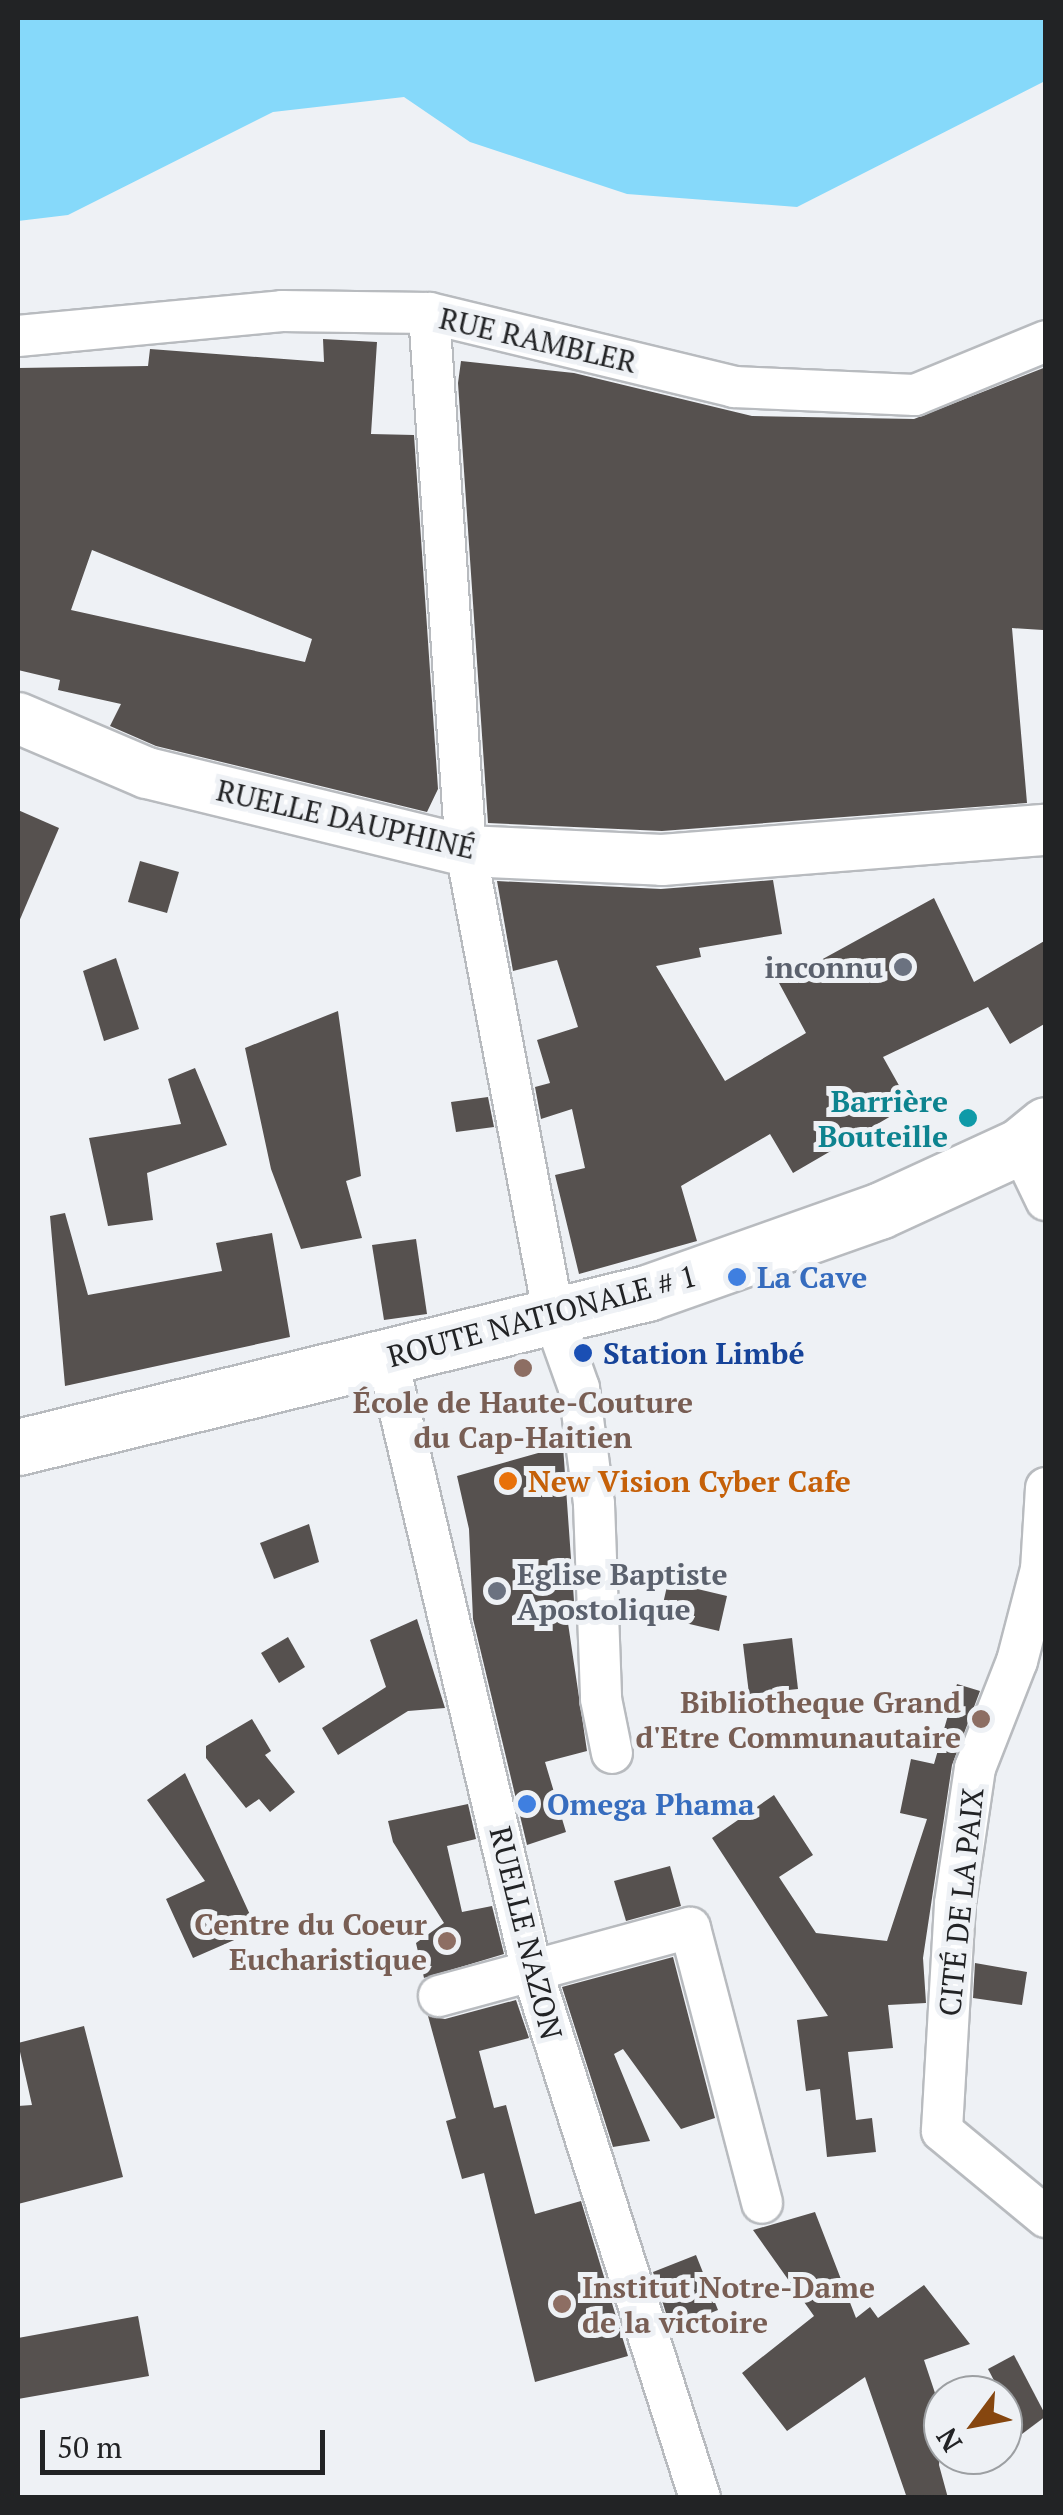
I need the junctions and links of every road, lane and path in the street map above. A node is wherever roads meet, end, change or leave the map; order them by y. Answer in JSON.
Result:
{"nodes":[{"id":1,"x":430,"y":313,"type":"junction"},
{"id":2,"x":18,"y":336,"type":"edge"},
{"id":3,"x":1046,"y":340,"type":"edge"},
{"id":4,"x":18,"y":718,"type":"edge"},
{"id":5,"x":1046,"y":830,"type":"edge"},
{"id":6,"x":466,"y":851,"type":"junction"},
{"id":7,"x":1033,"y":1136,"type":"edge"},
{"id":8,"x":1046,"y":1200,"type":"edge"},
{"id":9,"x":554,"y":1318,"type":"junction"},
{"id":10,"x":387,"y":1358,"type":"junction"},
{"id":11,"x":18,"y":1447,"type":"edge"},
{"id":12,"x":1046,"y":1488,"type":"edge"},
{"id":13,"x":612,"y":1753,"type":"dead end"},
{"id":14,"x":531,"y":1967,"type":"junction"},
{"id":15,"x":439,"y":1996,"type":"dead end"},
{"id":16,"x":762,"y":2202,"type":"dead end"},
{"id":17,"x":1046,"y":2217,"type":"edge"},
{"id":18,"x":700,"y":2498,"type":"edge"}],
"edges":[{"from":1,"to":2,"type":"street","name":"RUE RAMBLER"},
{"from":1,"to":3,"type":"street","name":"RUE RAMBLER"},
{"from":1,"to":6,"type":"street"},
{"from":4,"to":6,"type":"street","name":"RUELLE DAUPHINÉ"},
{"from":5,"to":6,"type":"street","name":"RUELLE DAUPHINÉ"},
{"from":6,"to":9,"type":"street"},
{"from":7,"to":8,"type":"street"},
{"from":7,"to":9,"type":"main road","name":"ROUTE NATIONALE # 1"},
{"from":9,"to":10,"type":"main road","name":"ROUTE NATIONALE # 1"},
{"from":9,"to":13,"type":"street"},
{"from":10,"to":11,"type":"main road","name":"ROUTE NATIONALE # 1"},
{"from":10,"to":14,"type":"street","name":"RUELLE NAZON"},
{"from":12,"to":17,"type":"street","name":"CITÉ DE LA PAIX"},
{"from":14,"to":15,"type":"street"},
{"from":14,"to":16,"type":"street"},
{"from":14,"to":18,"type":"street","name":"RUELLE NAZON"}]}
